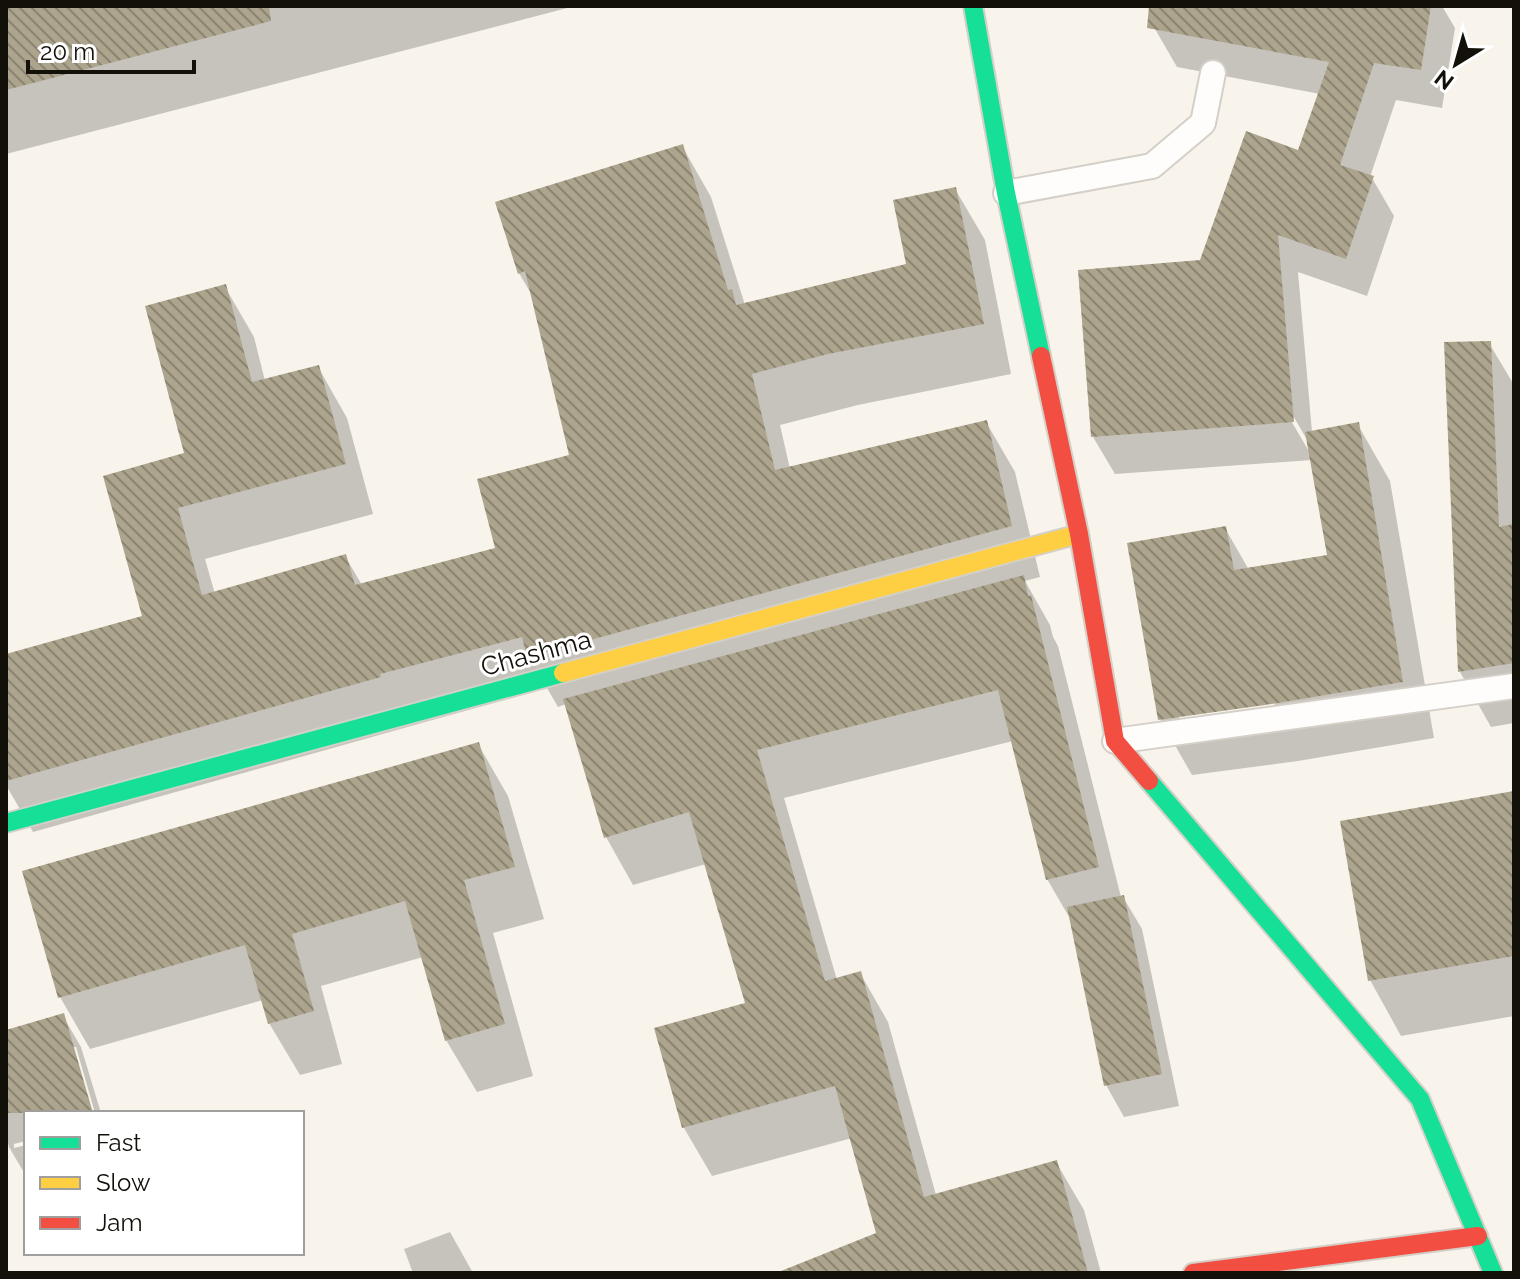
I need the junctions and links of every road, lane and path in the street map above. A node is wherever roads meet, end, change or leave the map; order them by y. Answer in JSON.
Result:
{"nodes":[{"id":1,"x":973,"y":6,"type":"edge"},
{"id":2,"x":1213,"y":73,"type":"dead end"},
{"id":3,"x":1006,"y":193,"type":"junction"},
{"id":4,"x":1079,"y":534,"type":"junction"},
{"id":5,"x":1514,"y":686,"type":"edge"},
{"id":6,"x":1115,"y":741,"type":"junction"},
{"id":7,"x":6,"y":823,"type":"edge"},
{"id":8,"x":1478,"y":1236,"type":"junction"},
{"id":9,"x":1193,"y":1273,"type":"edge"},
{"id":10,"x":1493,"y":1273,"type":"edge"}],
"edges":[{"from":1,"to":3,"type":"street"},
{"from":2,"to":3,"type":"lane"},
{"from":3,"to":4,"type":"street"},
{"from":4,"to":6,"type":"street"},
{"from":4,"to":7,"type":"street","name":"Chashma"},
{"from":5,"to":6,"type":"lane"},
{"from":6,"to":8,"type":"street"},
{"from":8,"to":9,"type":"street"},
{"from":8,"to":10,"type":"street"}]}
